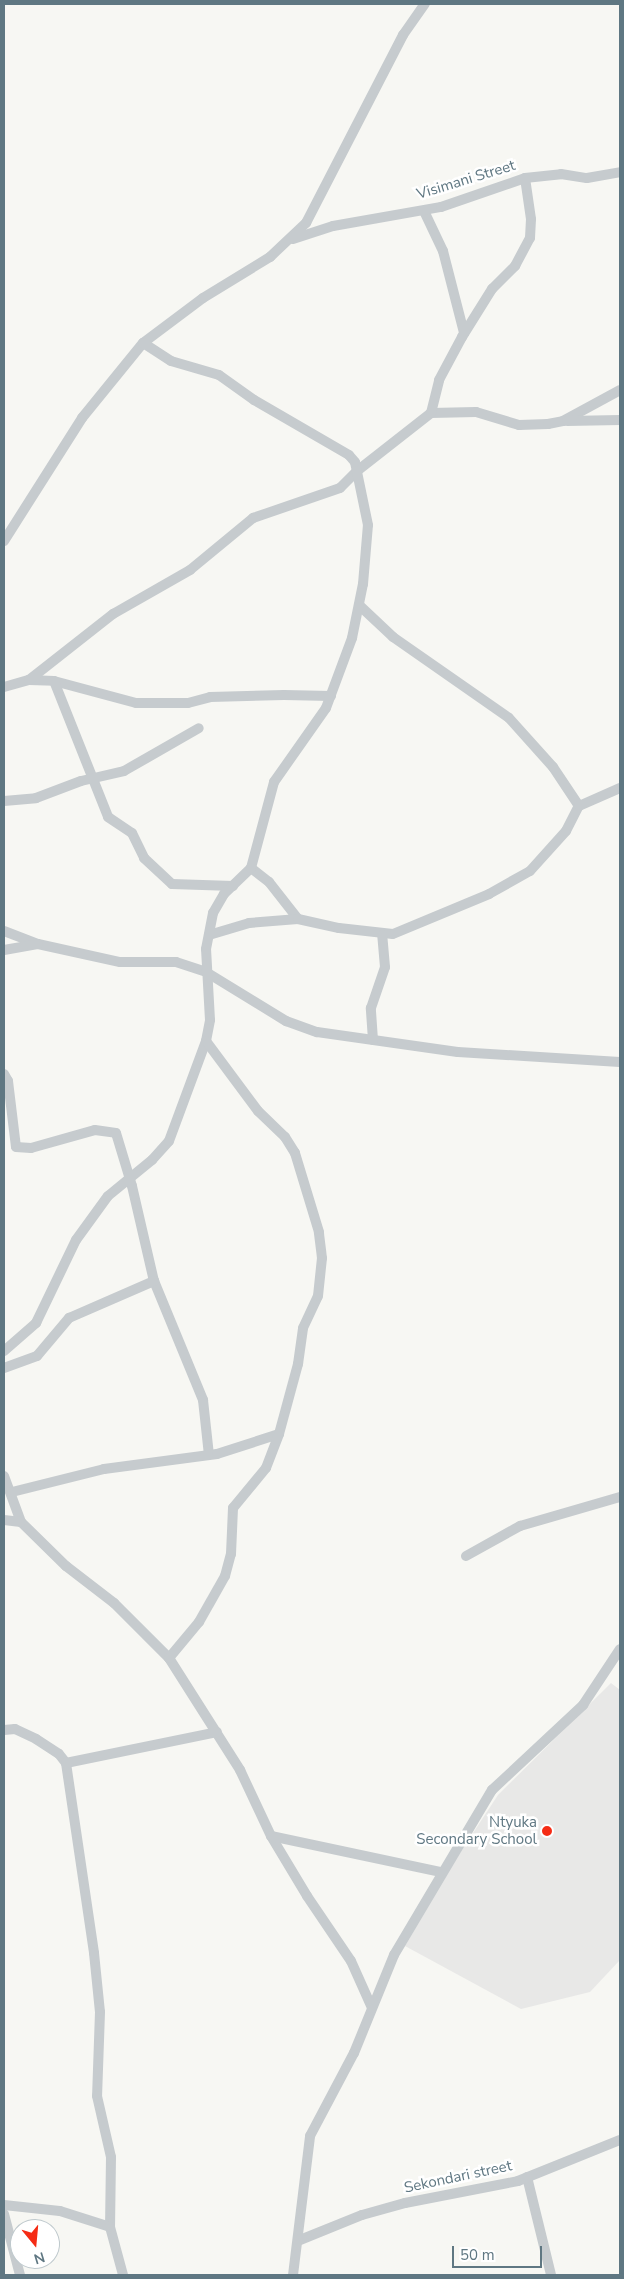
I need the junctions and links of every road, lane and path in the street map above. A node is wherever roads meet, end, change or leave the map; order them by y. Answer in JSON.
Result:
{"nodes":[{"id":1,"x":425,"y":4,"type":"edge"},
{"id":2,"x":620,"y":172,"type":"edge"},
{"id":3,"x":525,"y":178,"type":"junction"},
{"id":4,"x":424,"y":211,"type":"junction"},
{"id":5,"x":292,"y":239,"type":"junction"},
{"id":6,"x":464,"y":333,"type":"junction"},
{"id":7,"x":143,"y":343,"type":"junction"},
{"id":8,"x":620,"y":390,"type":"edge"},
{"id":9,"x":431,"y":413,"type":"junction"},
{"id":10,"x":620,"y":420,"type":"edge"},
{"id":11,"x":563,"y":421,"type":"junction"},
{"id":12,"x":357,"y":471,"type":"junction"},
{"id":13,"x":4,"y":541,"type":"edge"},
{"id":14,"x":359,"y":605,"type":"junction"},
{"id":15,"x":30,"y":680,"type":"junction"},
{"id":16,"x":54,"y":681,"type":"junction"},
{"id":17,"x":4,"y":687,"type":"edge"},
{"id":18,"x":331,"y":696,"type":"junction"},
{"id":19,"x":199,"y":728,"type":"dead end"},
{"id":20,"x":90,"y":778,"type":"junction"},
{"id":21,"x":620,"y":788,"type":"edge"},
{"id":22,"x":4,"y":801,"type":"edge"},
{"id":23,"x":579,"y":806,"type":"junction"},
{"id":24,"x":251,"y":868,"type":"junction"},
{"id":25,"x":233,"y":886,"type":"junction"},
{"id":26,"x":298,"y":920,"type":"junction"},
{"id":27,"x":4,"y":931,"type":"edge"},
{"id":28,"x":209,"y":934,"type":"junction"},
{"id":29,"x":382,"y":935,"type":"junction"},
{"id":30,"x":38,"y":944,"type":"junction"},
{"id":31,"x":4,"y":950,"type":"edge"},
{"id":32,"x":206,"y":972,"type":"junction"},
{"id":33,"x":206,"y":1040,"type":"junction"},
{"id":34,"x":373,"y":1040,"type":"junction"},
{"id":35,"x":620,"y":1062,"type":"edge"},
{"id":36,"x":4,"y":1074,"type":"edge"},
{"id":37,"x":128,"y":1177,"type":"junction"},
{"id":38,"x":154,"y":1281,"type":"junction"},
{"id":39,"x":4,"y":1352,"type":"edge"},
{"id":40,"x":4,"y":1368,"type":"edge"},
{"id":41,"x":279,"y":1434,"type":"junction"},
{"id":42,"x":209,"y":1456,"type":"junction"},
{"id":43,"x":4,"y":1476,"type":"edge"},
{"id":44,"x":12,"y":1492,"type":"junction"},
{"id":45,"x":620,"y":1497,"type":"edge"},
{"id":46,"x":4,"y":1520,"type":"edge"},
{"id":47,"x":21,"y":1522,"type":"junction"},
{"id":48,"x":466,"y":1556,"type":"dead end"},
{"id":49,"x":620,"y":1648,"type":"edge"},
{"id":50,"x":169,"y":1658,"type":"junction"},
{"id":51,"x":4,"y":1730,"type":"edge"},
{"id":52,"x":217,"y":1732,"type":"junction"},
{"id":53,"x":66,"y":1763,"type":"junction"},
{"id":54,"x":271,"y":1836,"type":"junction"},
{"id":55,"x":441,"y":1872,"type":"junction"},
{"id":56,"x":372,"y":2008,"type":"junction"},
{"id":57,"x":620,"y":2140,"type":"edge"},
{"id":58,"x":527,"y":2177,"type":"junction"},
{"id":59,"x":4,"y":2205,"type":"edge"},
{"id":60,"x":4,"y":2214,"type":"edge"},
{"id":61,"x":110,"y":2227,"type":"junction"},
{"id":62,"x":300,"y":2240,"type":"junction"},
{"id":63,"x":20,"y":2275,"type":"edge"},
{"id":64,"x":123,"y":2275,"type":"edge"},
{"id":65,"x":293,"y":2275,"type":"edge"},
{"id":66,"x":552,"y":2275,"type":"edge"}],
"edges":[{"from":1,"to":5,"type":"street"},
{"from":2,"to":3,"type":"street","name":"Visimani Street"},
{"from":3,"to":4,"type":"street","name":"Visimani Street"},
{"from":3,"to":6,"type":"street"},
{"from":4,"to":5,"type":"street","name":"Visimani Street"},
{"from":4,"to":6,"type":"street"},
{"from":5,"to":7,"type":"street"},
{"from":6,"to":9,"type":"street"},
{"from":7,"to":12,"type":"street"},
{"from":7,"to":13,"type":"street"},
{"from":8,"to":11,"type":"street"},
{"from":9,"to":11,"type":"street"},
{"from":9,"to":12,"type":"street"},
{"from":10,"to":11,"type":"street"},
{"from":12,"to":14,"type":"street"},
{"from":12,"to":15,"type":"street"},
{"from":14,"to":18,"type":"street"},
{"from":14,"to":23,"type":"street"},
{"from":15,"to":16,"type":"street"},
{"from":15,"to":17,"type":"street"},
{"from":16,"to":18,"type":"street"},
{"from":16,"to":20,"type":"street"},
{"from":18,"to":24,"type":"street"},
{"from":19,"to":20,"type":"street"},
{"from":20,"to":22,"type":"street"},
{"from":20,"to":25,"type":"street"},
{"from":21,"to":23,"type":"street"},
{"from":23,"to":29,"type":"street"},
{"from":24,"to":25,"type":"street"},
{"from":24,"to":26,"type":"street"},
{"from":25,"to":28,"type":"street"},
{"from":26,"to":28,"type":"street"},
{"from":26,"to":29,"type":"street"},
{"from":27,"to":30,"type":"street"},
{"from":28,"to":32,"type":"street"},
{"from":29,"to":34,"type":"street"},
{"from":30,"to":31,"type":"street"},
{"from":30,"to":32,"type":"street"},
{"from":32,"to":33,"type":"street"},
{"from":32,"to":34,"type":"street"},
{"from":33,"to":37,"type":"street"},
{"from":33,"to":41,"type":"street"},
{"from":34,"to":35,"type":"street"},
{"from":36,"to":37,"type":"street"},
{"from":37,"to":38,"type":"street"},
{"from":37,"to":39,"type":"street"},
{"from":38,"to":40,"type":"street"},
{"from":38,"to":42,"type":"street"},
{"from":41,"to":42,"type":"street"},
{"from":41,"to":50,"type":"street"},
{"from":42,"to":44,"type":"street"},
{"from":43,"to":44,"type":"street"},
{"from":44,"to":47,"type":"street"},
{"from":45,"to":48,"type":"street"},
{"from":46,"to":47,"type":"street"},
{"from":47,"to":50,"type":"street"},
{"from":49,"to":55,"type":"street"},
{"from":50,"to":52,"type":"street"},
{"from":51,"to":53,"type":"street"},
{"from":52,"to":53,"type":"street"},
{"from":52,"to":54,"type":"street"},
{"from":53,"to":61,"type":"street"},
{"from":54,"to":55,"type":"street"},
{"from":54,"to":56,"type":"street"},
{"from":55,"to":56,"type":"street"},
{"from":56,"to":62,"type":"street"},
{"from":57,"to":58,"type":"street","name":"Sekondari street"},
{"from":58,"to":62,"type":"street","name":"Sekondari street"},
{"from":58,"to":66,"type":"street"},
{"from":59,"to":61,"type":"street"},
{"from":60,"to":63,"type":"street"},
{"from":61,"to":64,"type":"street"},
{"from":62,"to":65,"type":"street"}]}
